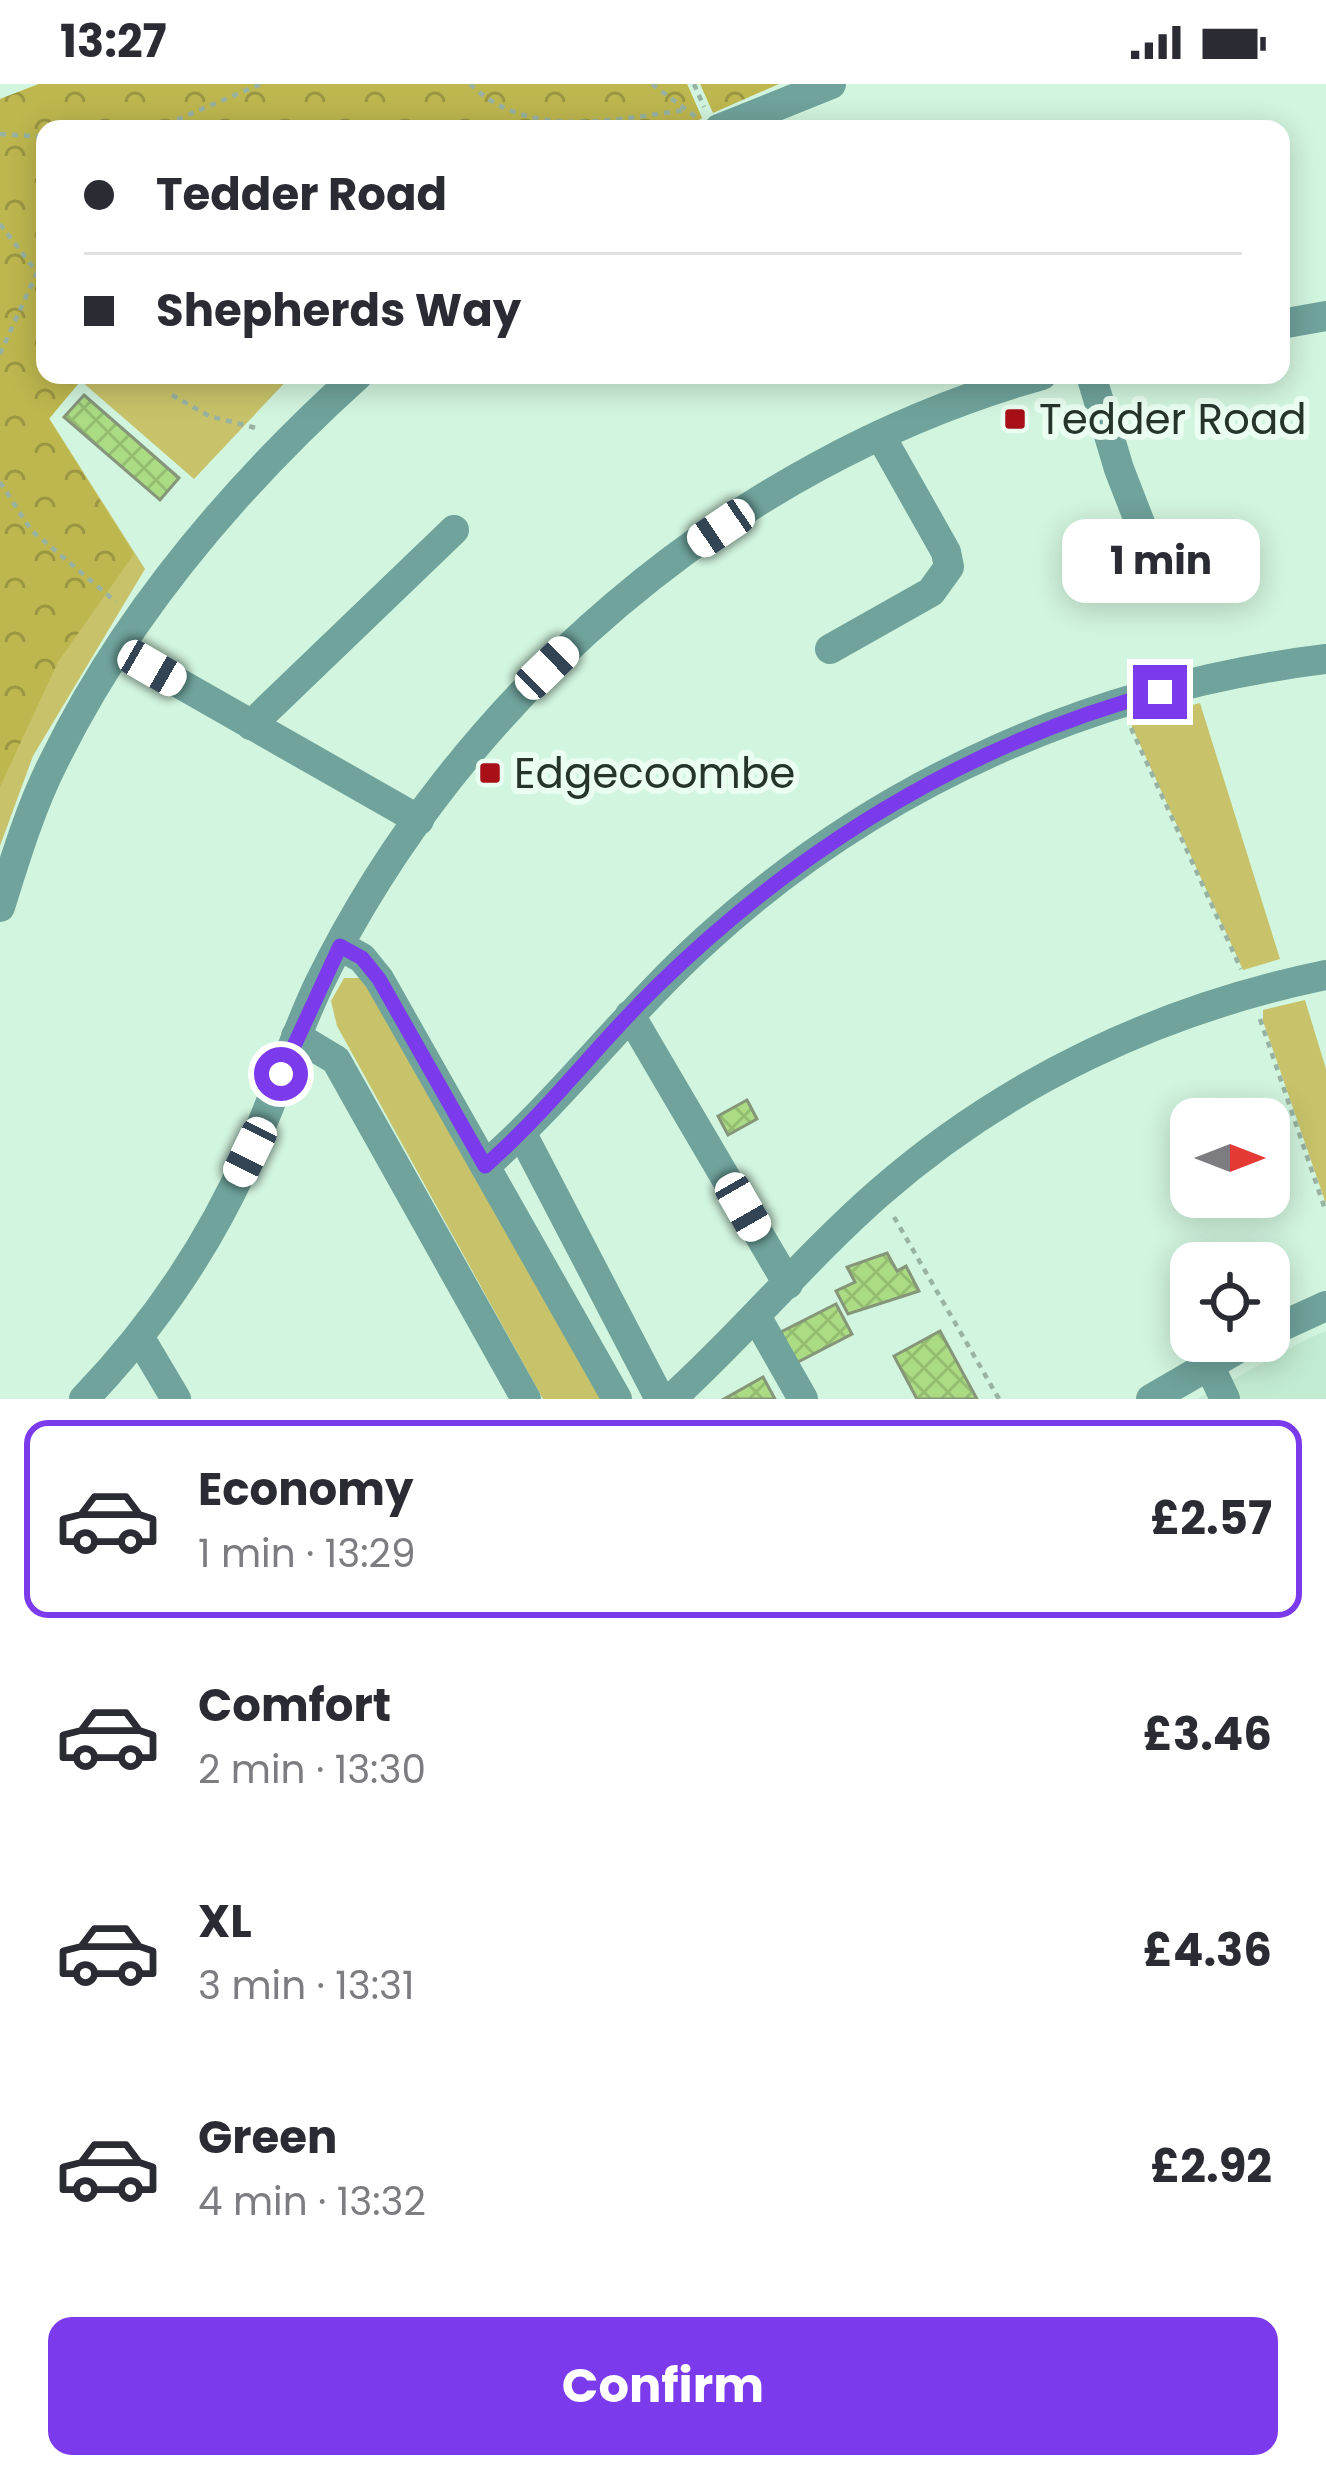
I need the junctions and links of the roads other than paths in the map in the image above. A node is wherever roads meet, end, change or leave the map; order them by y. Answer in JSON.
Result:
{"nodes":[{"id":1,"x":831,"y":84,"type":"edge"},
{"id":2,"x":721,"y":120,"type":"edge"},
{"id":3,"x":1326,"y":316,"type":"edge"},
{"id":4,"x":1290,"y":322,"type":"edge"},
{"id":5,"x":349,"y":384,"type":"edge"},
{"id":6,"x":1011,"y":384,"type":"edge"},
{"id":7,"x":1094,"y":384,"type":"edge"},
{"id":8,"x":880,"y":435,"type":"junction"},
{"id":9,"x":454,"y":530,"type":"dead end"},
{"id":10,"x":1159,"y":572,"type":"dead end"},
{"id":11,"x":119,"y":649,"type":"junction"},
{"id":12,"x":830,"y":650,"type":"dead end"},
{"id":13,"x":1326,"y":659,"type":"edge"},
{"id":14,"x":251,"y":725,"type":"junction"},
{"id":15,"x":418,"y":820,"type":"junction"},
{"id":16,"x":0,"y":907,"type":"edge"},
{"id":17,"x":340,"y":946,"type":"junction"},
{"id":18,"x":1326,"y":975,"type":"edge"},
{"id":19,"x":630,"y":1015,"type":"junction"},
{"id":20,"x":296,"y":1036,"type":"junction"},
{"id":21,"x":522,"y":1134,"type":"junction"},
{"id":22,"x":485,"y":1166,"type":"junction"},
{"id":23,"x":788,"y":1284,"type":"junction"},
{"id":24,"x":1326,"y":1306,"type":"edge"},
{"id":25,"x":757,"y":1318,"type":"junction"},
{"id":26,"x":1290,"y":1322,"type":"edge"},
{"id":27,"x":141,"y":1340,"type":"junction"},
{"id":28,"x":1208,"y":1363,"type":"joint"},
{"id":29,"x":84,"y":1399,"type":"edge"},
{"id":30,"x":176,"y":1399,"type":"edge"},
{"id":31,"x":526,"y":1399,"type":"edge"},
{"id":32,"x":617,"y":1399,"type":"edge"},
{"id":33,"x":660,"y":1399,"type":"edge"},
{"id":34,"x":671,"y":1399,"type":"edge"},
{"id":35,"x":803,"y":1399,"type":"edge"},
{"id":36,"x":1151,"y":1399,"type":"edge"},
{"id":37,"x":1226,"y":1399,"type":"edge"}],
"edges":[{"from":1,"to":2,"type":"street"},
{"from":3,"to":4,"type":"street"},
{"from":5,"to":11,"type":"street"},
{"from":6,"to":8,"type":"street"},
{"from":7,"to":10,"type":"street"},
{"from":8,"to":12,"type":"street"},
{"from":8,"to":15,"type":"street"},
{"from":9,"to":14,"type":"street"},
{"from":11,"to":14,"type":"street"},
{"from":11,"to":16,"type":"street"},
{"from":13,"to":19,"type":"street"},
{"from":14,"to":15,"type":"street"},
{"from":15,"to":17,"type":"street"},
{"from":17,"to":20,"type":"street"},
{"from":17,"to":22,"type":"street"},
{"from":18,"to":23,"type":"street"},
{"from":19,"to":21,"type":"street"},
{"from":19,"to":23,"type":"street"},
{"from":20,"to":27,"type":"street"},
{"from":20,"to":31,"type":"street"},
{"from":21,"to":22,"type":"street"},
{"from":21,"to":33,"type":"street"},
{"from":22,"to":32,"type":"street"},
{"from":23,"to":25,"type":"street"},
{"from":24,"to":26,"type":"street"},
{"from":25,"to":34,"type":"street"},
{"from":25,"to":35,"type":"street"},
{"from":27,"to":29,"type":"street"},
{"from":27,"to":30,"type":"street"},
{"from":28,"to":36,"type":"street"},
{"from":28,"to":37,"type":"street"}]}
